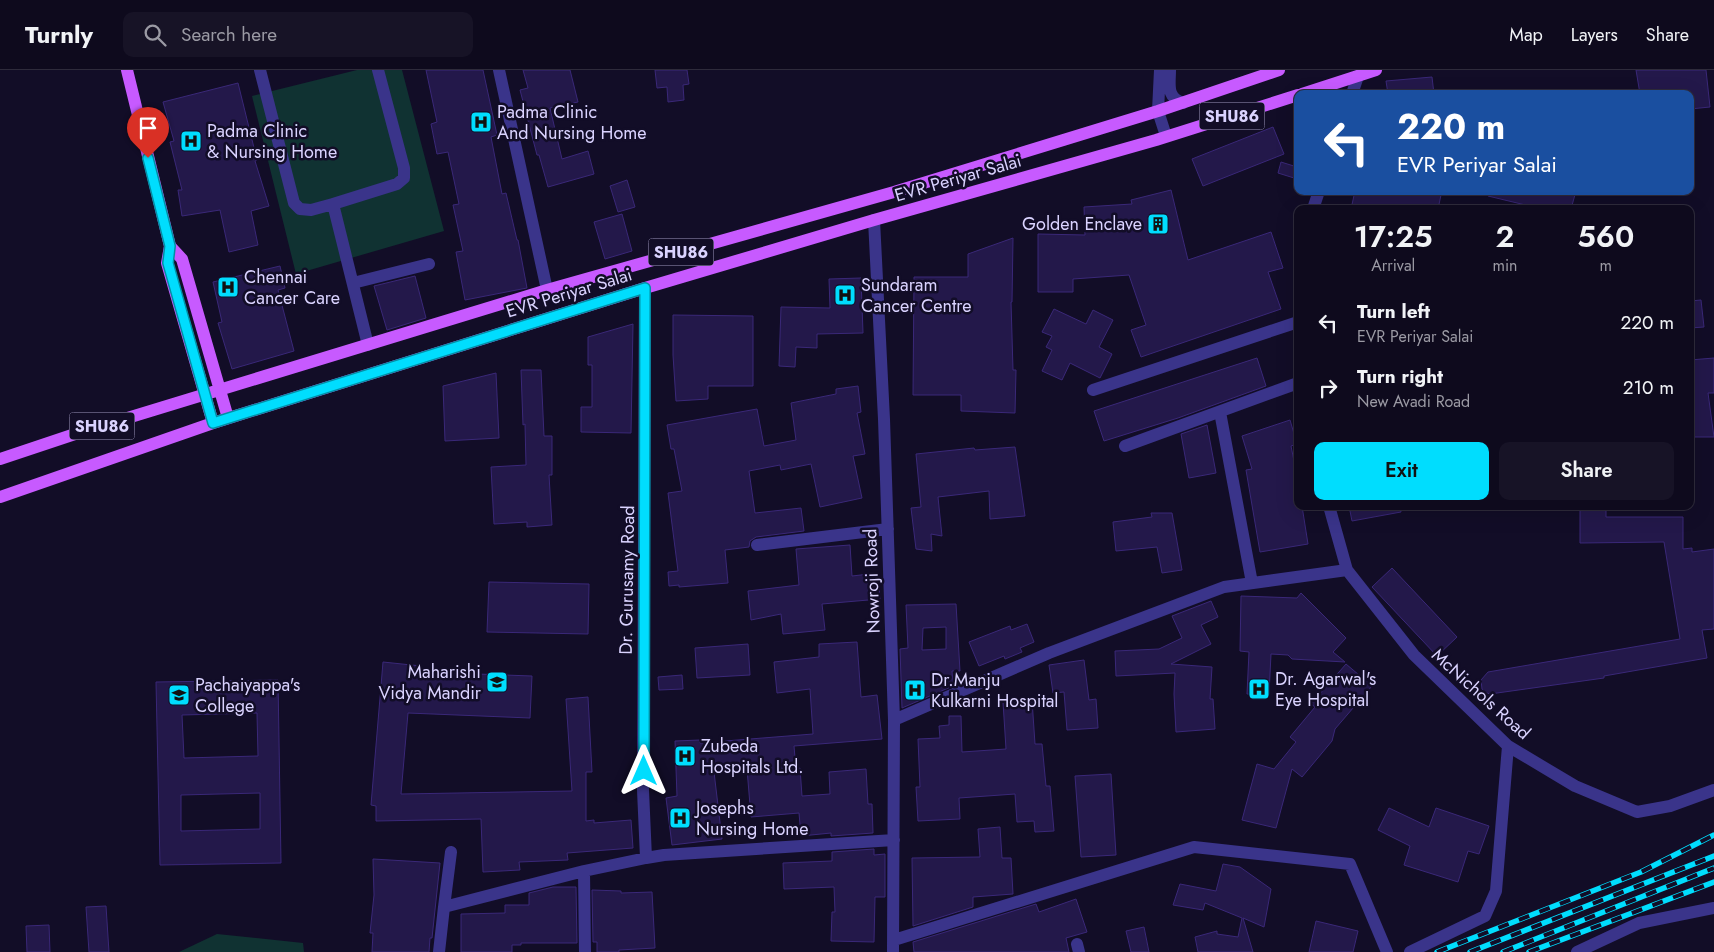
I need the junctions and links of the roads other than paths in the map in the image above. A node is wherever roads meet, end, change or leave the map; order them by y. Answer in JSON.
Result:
{"nodes":[{"id":1,"x":127,"y":70,"type":"edge"},
{"id":2,"x":260,"y":70,"type":"edge"},
{"id":3,"x":378,"y":70,"type":"edge"},
{"id":4,"x":499,"y":70,"type":"edge"},
{"id":5,"x":1160,"y":70,"type":"edge"},
{"id":6,"x":1170,"y":70,"type":"edge"},
{"id":7,"x":1280,"y":70,"type":"edge"},
{"id":8,"x":1376,"y":70,"type":"edge"},
{"id":9,"x":1262,"y":73,"type":"edge"},
{"id":10,"x":1358,"y":76,"type":"junction"},
{"id":11,"x":1314,"y":90,"type":"edge"},
{"id":12,"x":1353,"y":90,"type":"edge"},
{"id":13,"x":1294,"y":96,"type":"edge"},
{"id":14,"x":1183,"y":103,"type":"junction"},
{"id":15,"x":1158,"y":111,"type":"junction"},
{"id":16,"x":1166,"y":136,"type":"junction"},
{"id":17,"x":333,"y":204,"type":"junction"},
{"id":18,"x":874,"y":220,"type":"junction"},
{"id":19,"x":170,"y":246,"type":"junction"},
{"id":20,"x":429,"y":264,"type":"dead end"},
{"id":21,"x":353,"y":283,"type":"junction"},
{"id":22,"x":645,"y":288,"type":"junction"},
{"id":23,"x":547,"y":290,"type":"junction"},
{"id":24,"x":1294,"y":323,"type":"edge"},
{"id":25,"x":368,"y":345,"type":"junction"},
{"id":26,"x":1294,"y":384,"type":"edge"},
{"id":27,"x":219,"y":390,"type":"junction"},
{"id":28,"x":1094,"y":390,"type":"dead end"},
{"id":29,"x":204,"y":395,"type":"junction"},
{"id":30,"x":1220,"y":412,"type":"junction"},
{"id":31,"x":228,"y":418,"type":"junction"},
{"id":32,"x":213,"y":423,"type":"junction"},
{"id":33,"x":1125,"y":446,"type":"dead end"},
{"id":34,"x":0,"y":458,"type":"edge"},
{"id":35,"x":0,"y":497,"type":"edge"},
{"id":36,"x":1330,"y":510,"type":"edge"},
{"id":37,"x":888,"y":529,"type":"junction"},
{"id":38,"x":757,"y":545,"type":"dead end"},
{"id":39,"x":1347,"y":570,"type":"junction"},
{"id":40,"x":1252,"y":583,"type":"junction"},
{"id":41,"x":894,"y":720,"type":"junction"},
{"id":42,"x":1508,"y":746,"type":"junction"},
{"id":43,"x":1714,"y":790,"type":"edge"},
{"id":44,"x":894,"y":840,"type":"junction"},
{"id":45,"x":451,"y":852,"type":"dead end"},
{"id":46,"x":646,"y":858,"type":"junction"},
{"id":47,"x":584,"y":871,"type":"junction"},
{"id":48,"x":444,"y":906,"type":"junction"},
{"id":49,"x":1714,"y":908,"type":"edge"},
{"id":50,"x":893,"y":946,"type":"edge"},
{"id":51,"x":440,"y":952,"type":"edge"},
{"id":52,"x":585,"y":952,"type":"edge"},
{"id":53,"x":1387,"y":952,"type":"edge"},
{"id":54,"x":1410,"y":952,"type":"edge"},
{"id":55,"x":1577,"y":952,"type":"edge"}],
"edges":[{"from":1,"to":19,"type":"main road"},
{"from":2,"to":17,"type":"street"},
{"from":3,"to":17,"type":"street"},
{"from":4,"to":23,"type":"street"},
{"from":5,"to":15,"type":"street"},
{"from":6,"to":14,"type":"street"},
{"from":7,"to":9,"type":"main road","name":"EVR Periyar Salai","number":"SHU86"},
{"from":8,"to":10,"type":"main road"},
{"from":9,"to":14,"type":"main road","name":"EVR Periyar Salai","number":"SHU86"},
{"from":10,"to":11,"type":"main road"},
{"from":10,"to":12,"type":"street"},
{"from":13,"to":16,"type":"main road","name":"EVR Periyar Salai","number":"SHU86"},
{"from":14,"to":15,"type":"main road","name":"EVR Periyar Salai","number":"SHU86"},
{"from":15,"to":16,"type":"street"},
{"from":15,"to":23,"type":"main road","name":"EVR Periyar Salai","number":"SHU86"},
{"from":16,"to":18,"type":"main road","name":"EVR Periyar Salai","number":"SHU86"},
{"from":17,"to":21,"type":"street"},
{"from":18,"to":22,"type":"main road","name":"EVR Periyar Salai","number":"SHU86"},
{"from":18,"to":37,"type":"street","name":"Nowroji Road"},
{"from":19,"to":27,"type":"main road"},
{"from":19,"to":29,"type":"main road"},
{"from":20,"to":21,"type":"street"},
{"from":21,"to":25,"type":"street"},
{"from":22,"to":31,"type":"main road","name":"EVR Periyar Salai","number":"SHU86"},
{"from":22,"to":46,"type":"street","name":"Dr. Gurusamy Road"},
{"from":23,"to":25,"type":"main road","name":"EVR Periyar Salai","number":"SHU86"},
{"from":24,"to":28,"type":"street"},
{"from":25,"to":27,"type":"main road","name":"EVR Periyar Salai","number":"SHU86"},
{"from":26,"to":30,"type":"street"},
{"from":27,"to":29,"type":"main road","name":"EVR Periyar Salai","number":"SHU86"},
{"from":27,"to":31,"type":"main road"},
{"from":29,"to":32,"type":"main road"},
{"from":29,"to":34,"type":"main road","name":"EVR Periyar Salai","number":"SHU86"},
{"from":30,"to":33,"type":"street"},
{"from":30,"to":40,"type":"street"},
{"from":31,"to":32,"type":"main road","name":"EVR Periyar Salai","number":"SHU86"},
{"from":32,"to":35,"type":"main road","name":"EVR Periyar Salai","number":"SHU86"},
{"from":36,"to":39,"type":"street","name":"McNichols Road"},
{"from":37,"to":38,"type":"street"},
{"from":37,"to":41,"type":"street","name":"Nowroji Road"},
{"from":39,"to":40,"type":"street"},
{"from":39,"to":42,"type":"street","name":"McNichols Road"},
{"from":40,"to":41,"type":"street"},
{"from":41,"to":44,"type":"street","name":"Nowroji Road"},
{"from":42,"to":43,"type":"street","name":"McNichols Road"},
{"from":42,"to":54,"type":"street"},
{"from":44,"to":46,"type":"street"},
{"from":44,"to":50,"type":"street","name":"Nowroji Road"},
{"from":45,"to":48,"type":"street"},
{"from":46,"to":47,"type":"street"},
{"from":47,"to":48,"type":"street"},
{"from":47,"to":52,"type":"street"},
{"from":48,"to":51,"type":"street"},
{"from":49,"to":55,"type":"street"},
{"from":50,"to":53,"type":"street"}]}
